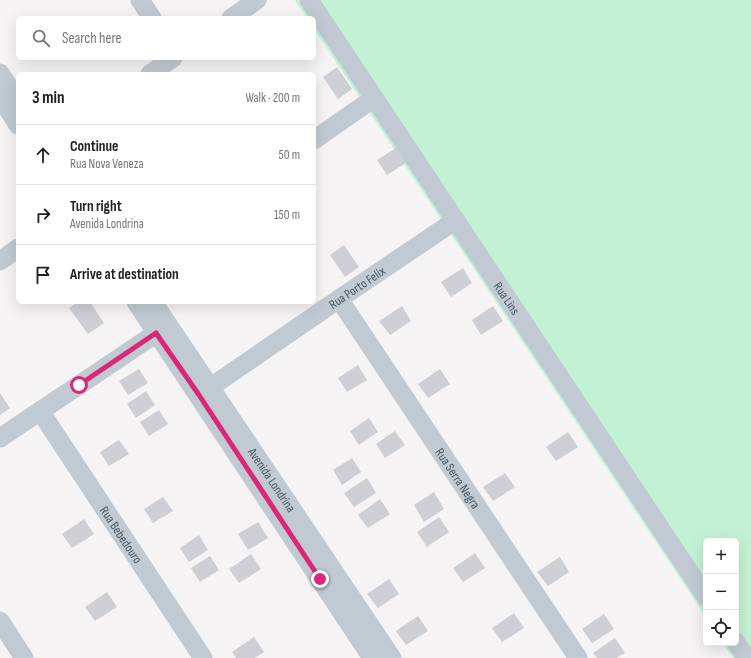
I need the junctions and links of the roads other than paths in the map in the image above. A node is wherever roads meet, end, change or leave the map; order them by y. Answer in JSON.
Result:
{"nodes":[{"id":1,"x":140,"y":0,"type":"edge"},
{"id":2,"x":257,"y":0,"type":"edge"},
{"id":3,"x":308,"y":0,"type":"edge"},
{"id":4,"x":151,"y":16,"type":"edge"},
{"id":5,"x":234,"y":16,"type":"edge"},
{"id":6,"x":170,"y":60,"type":"edge"},
{"id":7,"x":153,"y":72,"type":"edge"},
{"id":8,"x":0,"y":73,"type":"edge"},
{"id":9,"x":0,"y":97,"type":"edge"},
{"id":10,"x":16,"y":98,"type":"edge"},
{"id":11,"x":374,"y":98,"type":"junction"},
{"id":12,"x":16,"y":121,"type":"edge"},
{"id":13,"x":316,"y":139,"type":"edge"},
{"id":14,"x":456,"y":220,"type":"junction"},
{"id":15,"x":16,"y":249,"type":"edge"},
{"id":16,"x":0,"y":261,"type":"edge"},
{"id":17,"x":339,"y":299,"type":"junction"},
{"id":18,"x":138,"y":304,"type":"edge"},
{"id":19,"x":154,"y":304,"type":"edge"},
{"id":20,"x":162,"y":329,"type":"junction"},
{"id":21,"x":204,"y":391,"type":"junction"},
{"id":22,"x":40,"y":411,"type":"junction"},
{"id":23,"x":0,"y":438,"type":"edge"},
{"id":24,"x":703,"y":592,"type":"edge"},
{"id":25,"x":0,"y":621,"type":"edge"},
{"id":26,"x":738,"y":646,"type":"edge"},
{"id":27,"x":24,"y":658,"type":"edge"},
{"id":28,"x":203,"y":658,"type":"edge"},
{"id":29,"x":372,"y":658,"type":"edge"},
{"id":30,"x":392,"y":658,"type":"edge"},
{"id":31,"x":578,"y":658,"type":"edge"},
{"id":32,"x":746,"y":658,"type":"edge"}],
"edges":[{"from":1,"to":4,"type":"street"},
{"from":2,"to":5,"type":"street"},
{"from":3,"to":11,"type":"street","name":"Rua Lins"},
{"from":6,"to":7,"type":"street"},
{"from":8,"to":10,"type":"street"},
{"from":9,"to":12,"type":"street"},
{"from":11,"to":13,"type":"street"},
{"from":11,"to":14,"type":"street","name":"Rua Lins"},
{"from":14,"to":17,"type":"street","name":"Rua Porto Felix"},
{"from":14,"to":24,"type":"street","name":"Rua Lins"},
{"from":15,"to":16,"type":"street"},
{"from":17,"to":21,"type":"street","name":"Rua Porto Felix"},
{"from":17,"to":31,"type":"street","name":"Rua Serra Negra"},
{"from":18,"to":20,"type":"street","name":"Avenida Londrina"},
{"from":19,"to":20,"type":"street","name":"Avenida Londrina"},
{"from":20,"to":21,"type":"street","name":"Avenida Londrina"},
{"from":20,"to":22,"type":"street"},
{"from":21,"to":29,"type":"street","name":"Avenida Londrina"},
{"from":21,"to":30,"type":"street","name":"Avenida Londrina"},
{"from":22,"to":23,"type":"street"},
{"from":22,"to":28,"type":"street","name":"Rua Bebedouro"},
{"from":25,"to":27,"type":"street"},
{"from":26,"to":32,"type":"street"}]}
